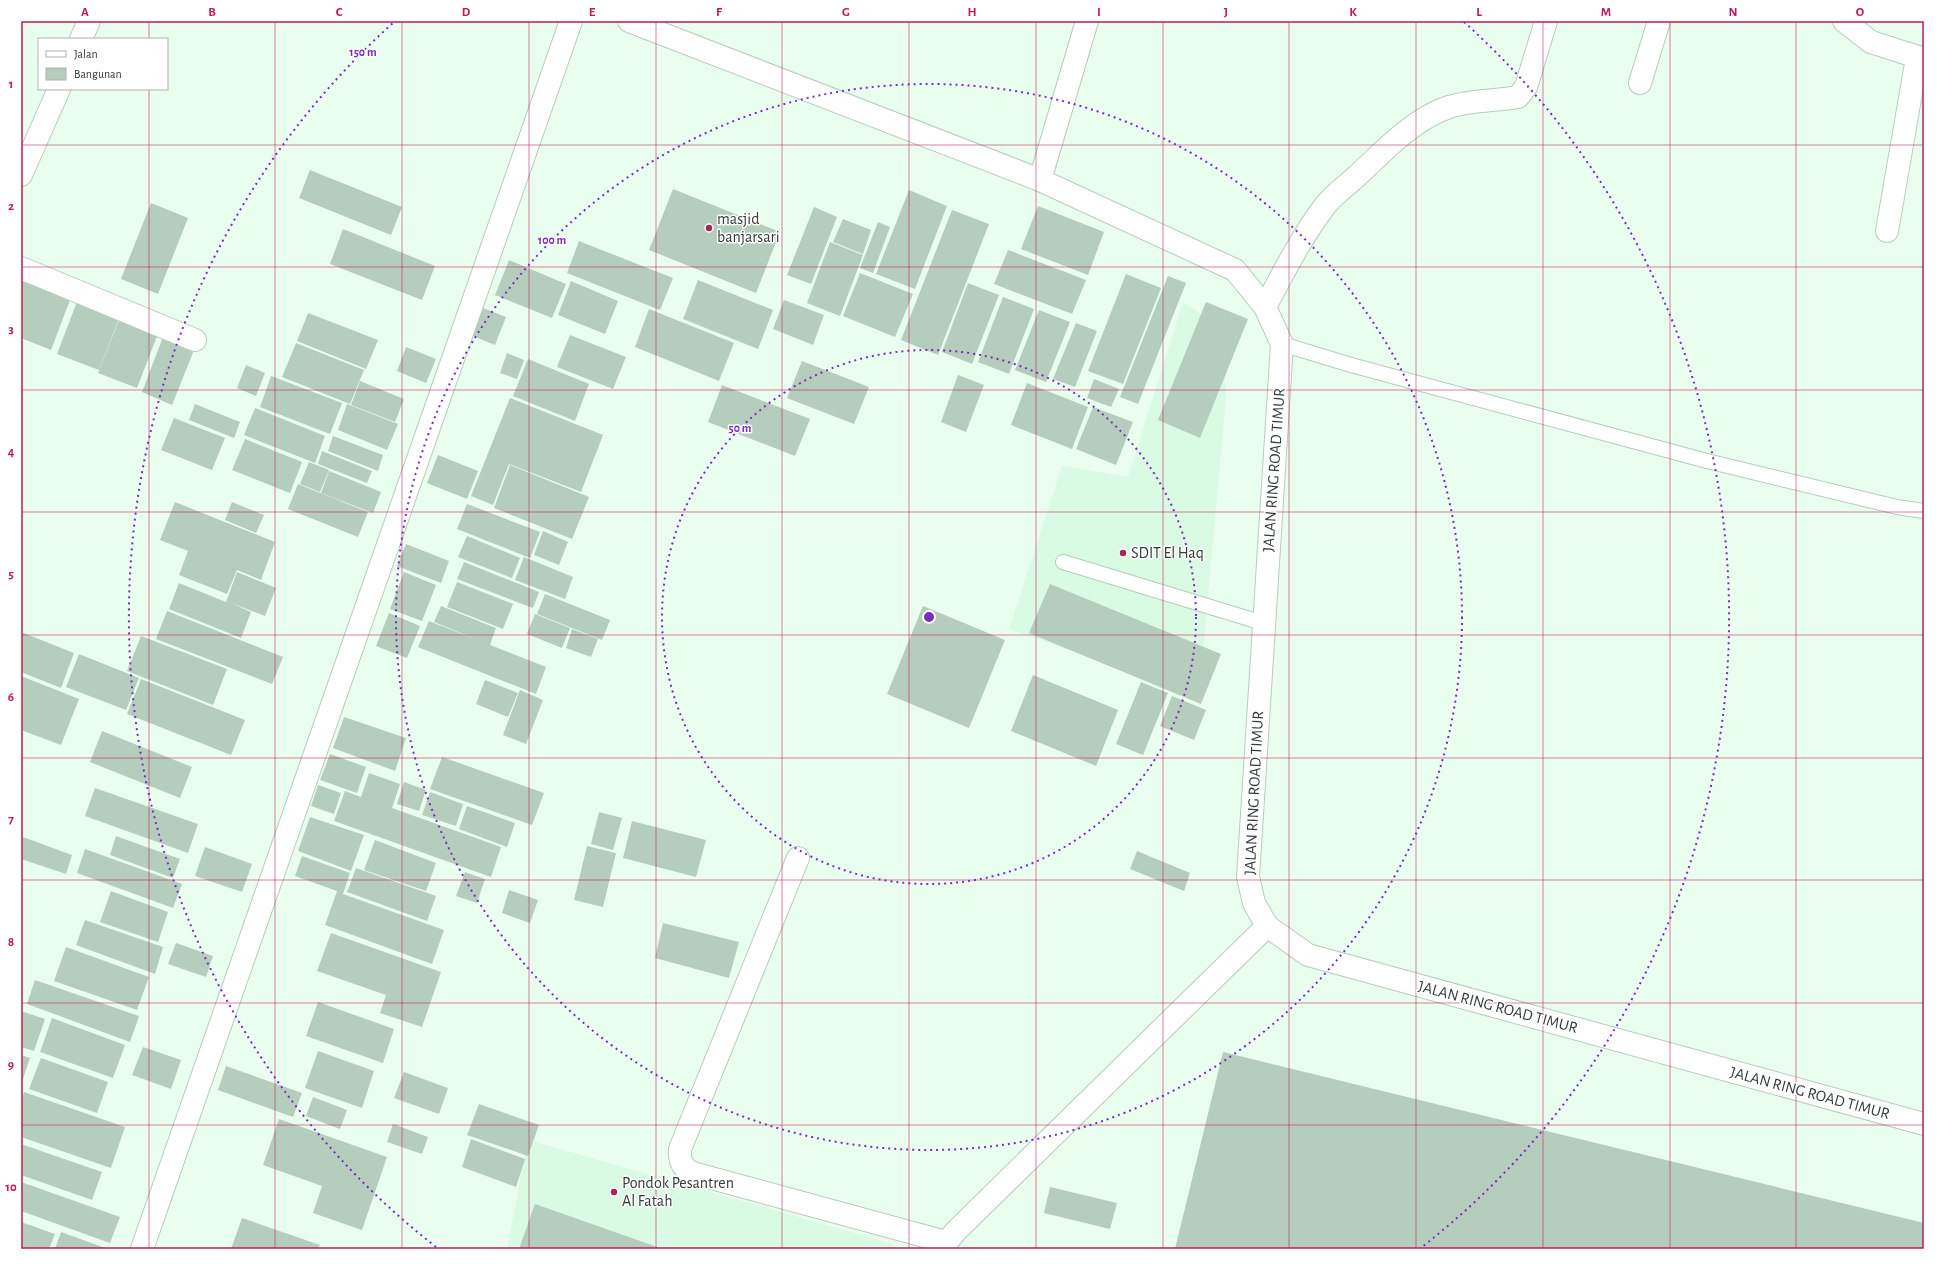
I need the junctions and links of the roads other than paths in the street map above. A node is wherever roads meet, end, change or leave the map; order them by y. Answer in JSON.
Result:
{"nodes":[{"id":1,"x":89,"y":21,"type":"edge"},
{"id":2,"x":571,"y":21,"type":"edge"},
{"id":3,"x":629,"y":21,"type":"edge"},
{"id":4,"x":1087,"y":21,"type":"edge"},
{"id":5,"x":1546,"y":21,"type":"edge"},
{"id":6,"x":1659,"y":21,"type":"edge"},
{"id":7,"x":1844,"y":21,"type":"edge"},
{"id":8,"x":81,"y":38,"type":"edge"},
{"id":9,"x":1921,"y":59,"type":"edge"},
{"id":10,"x":1640,"y":83,"type":"dead end"},
{"id":11,"x":59,"y":90,"type":"edge"},
{"id":12,"x":21,"y":176,"type":"edge"},
{"id":13,"x":1040,"y":180,"type":"junction"},
{"id":14,"x":1887,"y":231,"type":"dead end"},
{"id":15,"x":21,"y":268,"type":"edge"},
{"id":16,"x":1265,"y":306,"type":"junction"},
{"id":17,"x":195,"y":340,"type":"dead end"},
{"id":18,"x":1282,"y":344,"type":"junction"},
{"id":19,"x":1924,"y":511,"type":"edge"},
{"id":20,"x":1063,"y":562,"type":"dead end"},
{"id":21,"x":1263,"y":623,"type":"junction"},
{"id":22,"x":798,"y":858,"type":"dead end"},
{"id":23,"x":1267,"y":926,"type":"junction"},
{"id":24,"x":1924,"y":1124,"type":"edge"},
{"id":25,"x":943,"y":1246,"type":"edge"},
{"id":26,"x":142,"y":1249,"type":"edge"}],
"edges":[{"from":1,"to":8,"type":"street"},
{"from":2,"to":26,"type":"street"},
{"from":3,"to":13,"type":"street","name":"JALAN RING ROAD TIMUR"},
{"from":4,"to":13,"type":"street"},
{"from":5,"to":16,"type":"street"},
{"from":6,"to":10,"type":"street"},
{"from":7,"to":9,"type":"street"},
{"from":9,"to":14,"type":"street"},
{"from":11,"to":12,"type":"street"},
{"from":13,"to":16,"type":"street","name":"JALAN RING ROAD TIMUR"},
{"from":15,"to":17,"type":"street"},
{"from":16,"to":18,"type":"street","name":"JALAN RING ROAD TIMUR"},
{"from":18,"to":19,"type":"lane"},
{"from":18,"to":21,"type":"street","name":"JALAN RING ROAD TIMUR"},
{"from":20,"to":21,"type":"lane"},
{"from":21,"to":23,"type":"street","name":"JALAN RING ROAD TIMUR"},
{"from":22,"to":25,"type":"street"},
{"from":23,"to":24,"type":"street","name":"JALAN RING ROAD TIMUR"},
{"from":23,"to":25,"type":"street"}]}
